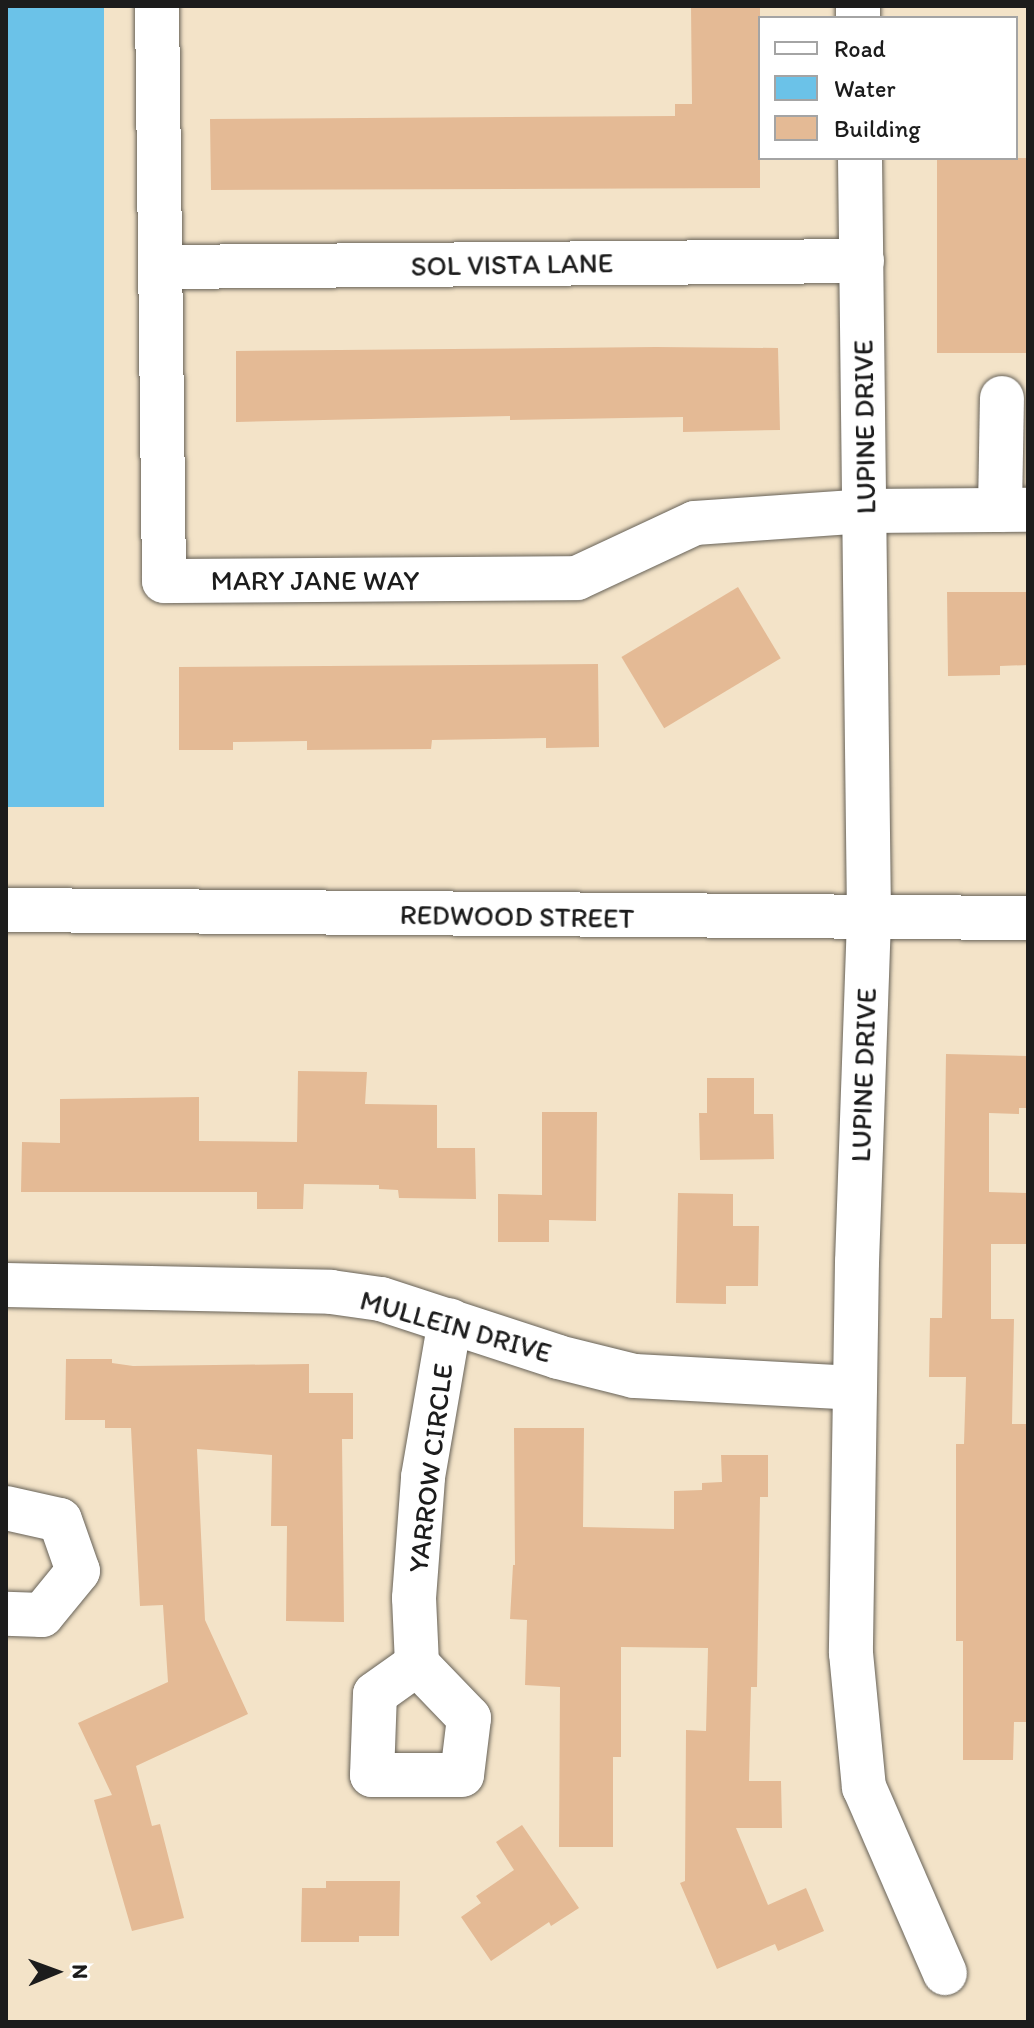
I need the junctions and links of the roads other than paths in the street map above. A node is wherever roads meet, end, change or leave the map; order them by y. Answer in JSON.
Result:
{"nodes":[{"id":1,"x":157,"y":6,"type":"edge"},
{"id":2,"x":860,"y":160,"type":"edge"},
{"id":3,"x":862,"y":261,"type":"junction"},
{"id":4,"x":162,"y":267,"type":"junction"},
{"id":5,"x":1002,"y":398,"type":"dead end"},
{"id":6,"x":1014,"y":510,"type":"edge"},
{"id":7,"x":865,"y":511,"type":"junction"},
{"id":8,"x":6,"y":910,"type":"edge"},
{"id":9,"x":1028,"y":918,"type":"edge"},
{"id":10,"x":869,"y":919,"type":"junction"},
{"id":11,"x":6,"y":1285,"type":"edge"},
{"id":12,"x":450,"y":1320,"type":"junction"},
{"id":13,"x":855,"y":1388,"type":"junction"},
{"id":14,"x":6,"y":1508,"type":"edge"},
{"id":15,"x":6,"y":1614,"type":"edge"},
{"id":16,"x":417,"y":1664,"type":"dead end"},
{"id":17,"x":945,"y":1973,"type":"dead end"}],
"edges":[{"from":1,"to":4,"type":"street","name":"MARY JANE WAY"},
{"from":2,"to":3,"type":"street","name":"LUPINE DRIVE"},
{"from":3,"to":4,"type":"street","name":"SOL VISTA LANE"},
{"from":3,"to":7,"type":"street","name":"LUPINE DRIVE"},
{"from":4,"to":7,"type":"street","name":"MARY JANE WAY"},
{"from":5,"to":6,"type":"street"},
{"from":6,"to":7,"type":"street","name":"MARY JANE WAY"},
{"from":7,"to":10,"type":"street","name":"LUPINE DRIVE"},
{"from":8,"to":10,"type":"street","name":"REDWOOD STREET"},
{"from":9,"to":10,"type":"street","name":"REDWOOD STREET"},
{"from":10,"to":13,"type":"street","name":"LUPINE DRIVE"},
{"from":11,"to":12,"type":"street","name":"MULLEIN DRIVE"},
{"from":12,"to":13,"type":"street","name":"MULLEIN DRIVE"},
{"from":12,"to":16,"type":"street","name":"YARROW CIRCLE"},
{"from":13,"to":17,"type":"street","name":"LUPINE DRIVE"},
{"from":14,"to":15,"type":"street"}]}
